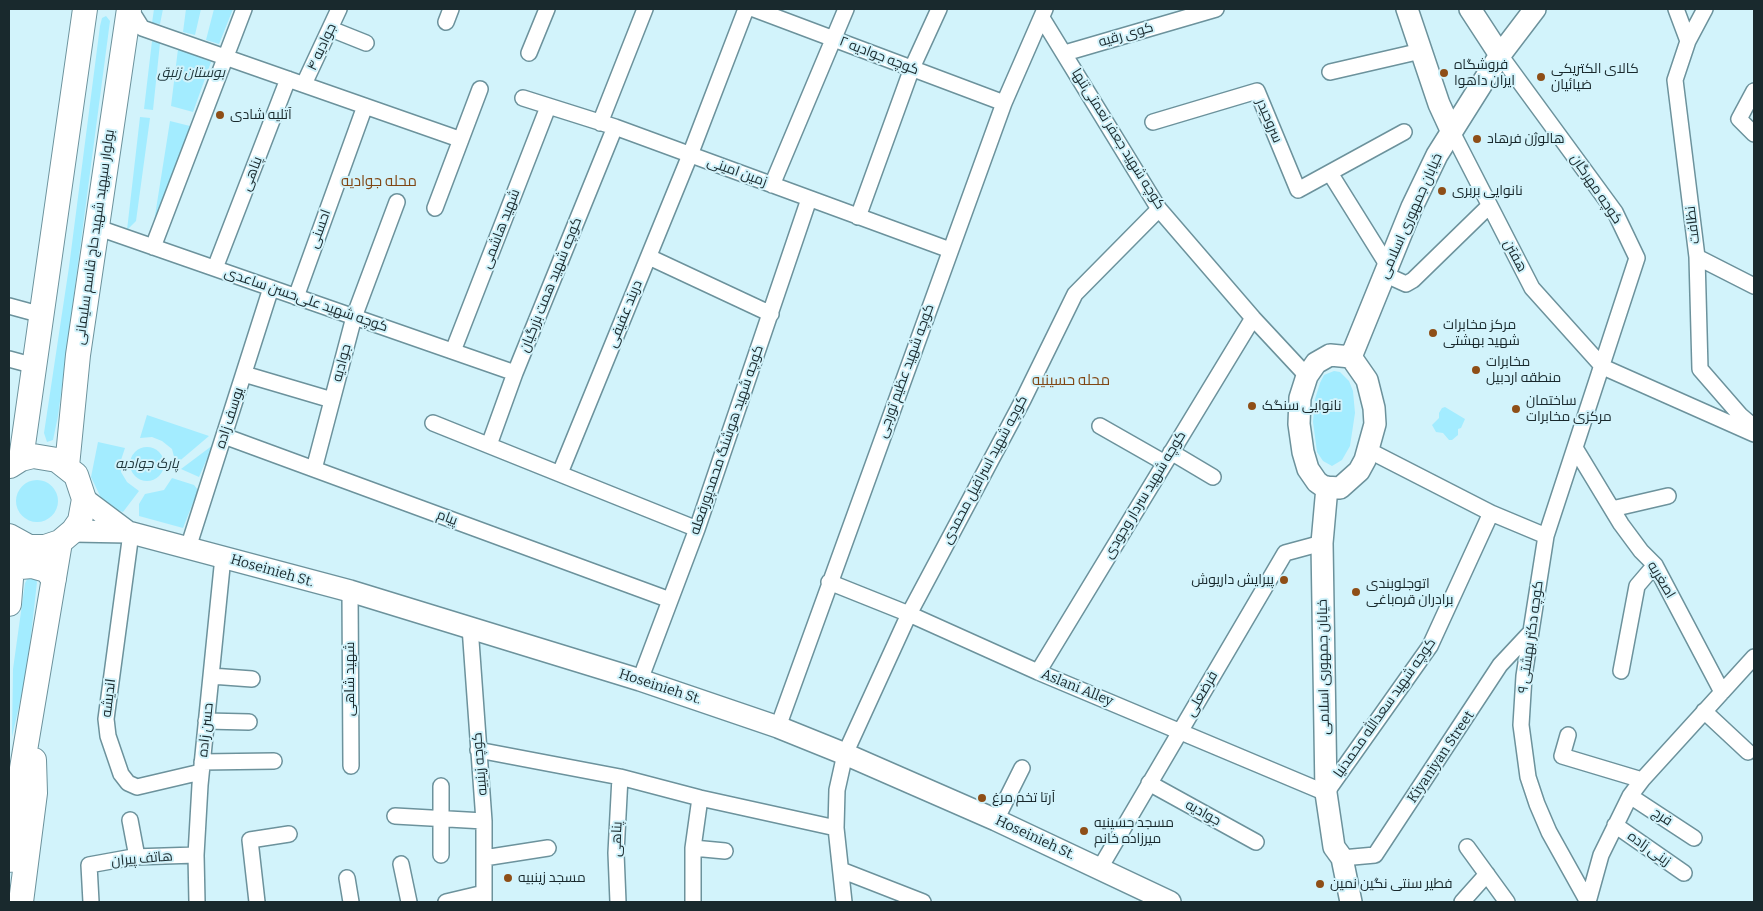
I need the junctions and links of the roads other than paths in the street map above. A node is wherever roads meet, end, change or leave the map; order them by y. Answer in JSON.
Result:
{"nodes":[{"id":1,"x":85,"y":9,"type":"edge"},
{"id":2,"x":129,"y":9,"type":"edge"},
{"id":3,"x":244,"y":9,"type":"edge"},
{"id":4,"x":339,"y":9,"type":"edge"},
{"id":5,"x":546,"y":9,"type":"edge"},
{"id":6,"x":646,"y":9,"type":"edge"},
{"id":7,"x":746,"y":9,"type":"edge"},
{"id":8,"x":754,"y":9,"type":"edge"},
{"id":9,"x":846,"y":9,"type":"edge"},
{"id":10,"x":939,"y":9,"type":"edge"},
{"id":11,"x":1216,"y":9,"type":"edge"},
{"id":12,"x":1406,"y":9,"type":"edge"},
{"id":13,"x":1470,"y":9,"type":"edge"},
{"id":14,"x":1535,"y":9,"type":"edge"},
{"id":15,"x":1676,"y":9,"type":"edge"},
{"id":16,"x":1705,"y":9,"type":"edge"},
{"id":17,"x":1044,"y":13,"type":"edge"},
{"id":18,"x":1186,"y":13,"type":"edge"},
{"id":19,"x":792,"y":15,"type":"edge"},
{"id":20,"x":331,"y":29,"type":"junction"},
{"id":21,"x":833,"y":39,"type":"junction"},
{"id":22,"x":1688,"y":41,"type":"junction"},
{"id":23,"x":366,"y":43,"type":"dead end"},
{"id":24,"x":1421,"y":51,"type":"junction"},
{"id":25,"x":528,"y":52,"type":"dead end"},
{"id":26,"x":1065,"y":53,"type":"junction"},
{"id":27,"x":1500,"y":55,"type":"junction"},
{"id":28,"x":225,"y":57,"type":"junction"},
{"id":29,"x":912,"y":68,"type":"junction"},
{"id":30,"x":1330,"y":72,"type":"dead end"},
{"id":31,"x":288,"y":79,"type":"junction"},
{"id":32,"x":304,"y":84,"type":"junction"},
{"id":33,"x":480,"y":89,"type":"dead end"},
{"id":34,"x":1754,"y":91,"type":"edge"},
{"id":35,"x":523,"y":98,"type":"dead end"},
{"id":36,"x":1004,"y":103,"type":"junction"},
{"id":37,"x":365,"y":106,"type":"junction"},
{"id":38,"x":548,"y":107,"type":"junction"},
{"id":39,"x":1153,"y":122,"type":"dead end"},
{"id":40,"x":608,"y":125,"type":"junction"},
{"id":41,"x":1451,"y":130,"type":"junction"},
{"id":42,"x":1404,"y":132,"type":"dead end"},
{"id":43,"x":1754,"y":134,"type":"edge"},
{"id":44,"x":459,"y":139,"type":"junction"},
{"id":45,"x":690,"y":155,"type":"junction"},
{"id":46,"x":1330,"y":173,"type":"junction"},
{"id":47,"x":772,"y":185,"type":"junction"},
{"id":48,"x":809,"y":199,"type":"junction"},
{"id":49,"x":397,"y":202,"type":"dead end"},
{"id":50,"x":1489,"y":206,"type":"junction"},
{"id":51,"x":435,"y":208,"type":"dead end"},
{"id":52,"x":1159,"y":209,"type":"junction"},
{"id":53,"x":858,"y":217,"type":"junction"},
{"id":54,"x":96,"y":227,"type":"junction"},
{"id":55,"x":153,"y":247,"type":"junction"},
{"id":56,"x":950,"y":250,"type":"junction"},
{"id":57,"x":648,"y":256,"type":"junction"},
{"id":58,"x":1697,"y":257,"type":"junction"},
{"id":59,"x":215,"y":268,"type":"junction"},
{"id":60,"x":1392,"y":272,"type":"junction"},
{"id":61,"x":1754,"y":286,"type":"edge"},
{"id":62,"x":271,"y":288,"type":"junction"},
{"id":63,"x":296,"y":297,"type":"junction"},
{"id":64,"x":9,"y":306,"type":"edge"},
{"id":65,"x":770,"y":314,"type":"junction"},
{"id":66,"x":42,"y":315,"type":"junction"},
{"id":67,"x":354,"y":317,"type":"junction"},
{"id":68,"x":1253,"y":318,"type":"junction"},
{"id":69,"x":453,"y":351,"type":"junction"},
{"id":70,"x":1351,"y":357,"type":"junction"},
{"id":71,"x":9,"y":359,"type":"edge"},
{"id":72,"x":35,"y":366,"type":"junction"},
{"id":73,"x":1603,"y":367,"type":"junction"},
{"id":74,"x":515,"y":373,"type":"junction"},
{"id":75,"x":244,"y":374,"type":"junction"},
{"id":76,"x":1307,"y":376,"type":"junction"},
{"id":77,"x":332,"y":400,"type":"junction"},
{"id":78,"x":28,"y":415,"type":"junction"},
{"id":79,"x":433,"y":423,"type":"dead end"},
{"id":80,"x":1100,"y":426,"type":"dead end"},
{"id":81,"x":1754,"y":427,"type":"edge"},
{"id":82,"x":1754,"y":434,"type":"edge"},
{"id":83,"x":9,"y":435,"type":"edge"},
{"id":84,"x":224,"y":436,"type":"junction"},
{"id":85,"x":489,"y":445,"type":"junction"},
{"id":86,"x":1574,"y":448,"type":"junction"},
{"id":87,"x":1368,"y":450,"type":"junction"},
{"id":88,"x":1168,"y":457,"type":"junction"},
{"id":89,"x":15,"y":463,"type":"edge"},
{"id":90,"x":67,"y":466,"type":"junction"},
{"id":91,"x":314,"y":469,"type":"junction"},
{"id":92,"x":560,"y":473,"type":"junction"},
{"id":93,"x":1213,"y":477,"type":"dead end"},
{"id":94,"x":1327,"y":487,"type":"junction"},
{"id":95,"x":1668,"y":496,"type":"dead end"},
{"id":96,"x":84,"y":499,"type":"junction"},
{"id":97,"x":1612,"y":509,"type":"junction"},
{"id":98,"x":1491,"y":513,"type":"junction"},
{"id":99,"x":696,"y":529,"type":"junction"},
{"id":100,"x":130,"y":532,"type":"junction"},
{"id":101,"x":1546,"y":536,"type":"junction"},
{"id":102,"x":67,"y":537,"type":"junction"},
{"id":103,"x":12,"y":539,"type":"edge"},
{"id":104,"x":1322,"y":543,"type":"junction"},
{"id":105,"x":188,"y":548,"type":"junction"},
{"id":106,"x":223,"y":557,"type":"junction"},
{"id":107,"x":1655,"y":565,"type":"junction"},
{"id":108,"x":10,"y":574,"type":"junction"},
{"id":109,"x":54,"y":579,"type":"junction"},
{"id":110,"x":829,"y":582,"type":"junction"},
{"id":111,"x":350,"y":591,"type":"junction"},
{"id":112,"x":670,"y":600,"type":"junction"},
{"id":113,"x":9,"y":602,"type":"edge"},
{"id":114,"x":909,"y":614,"type":"junction"},
{"id":115,"x":470,"y":627,"type":"junction"},
{"id":116,"x":1529,"y":634,"type":"junction"},
{"id":117,"x":1754,"y":657,"type":"edge"},
{"id":118,"x":1621,"y":671,"type":"dead end"},
{"id":119,"x":1038,"y":672,"type":"junction"},
{"id":120,"x":211,"y":676,"type":"junction"},
{"id":121,"x":252,"y":679,"type":"dead end"},
{"id":122,"x":640,"y":680,"type":"junction"},
{"id":123,"x":1722,"y":692,"type":"junction"},
{"id":124,"x":32,"y":710,"type":"junction"},
{"id":125,"x":1704,"y":711,"type":"junction"},
{"id":126,"x":206,"y":721,"type":"junction"},
{"id":127,"x":249,"y":722,"type":"dead end"},
{"id":128,"x":778,"y":727,"type":"junction"},
{"id":129,"x":1181,"y":731,"type":"junction"},
{"id":130,"x":1568,"y":735,"type":"dead end"},
{"id":131,"x":478,"y":750,"type":"junction"},
{"id":132,"x":1748,"y":752,"type":"dead end"},
{"id":133,"x":844,"y":754,"type":"junction"},
{"id":134,"x":274,"y":761,"type":"dead end"},
{"id":135,"x":351,"y":766,"type":"dead end"},
{"id":136,"x":202,"y":767,"type":"junction"},
{"id":137,"x":1022,"y":768,"type":"dead end"},
{"id":138,"x":620,"y":776,"type":"junction"},
{"id":139,"x":1642,"y":780,"type":"junction"},
{"id":140,"x":1149,"y":783,"type":"junction"},
{"id":141,"x":441,"y":786,"type":"dead end"},
{"id":142,"x":1326,"y":793,"type":"junction"},
{"id":143,"x":1630,"y":796,"type":"junction"},
{"id":144,"x":700,"y":798,"type":"junction"},
{"id":145,"x":395,"y":816,"type":"dead end"},
{"id":146,"x":441,"y":817,"type":"junction"},
{"id":147,"x":130,"y":820,"type":"dead end"},
{"id":148,"x":996,"y":820,"type":"junction"},
{"id":149,"x":484,"y":821,"type":"junction"},
{"id":150,"x":1615,"y":825,"type":"junction"},
{"id":151,"x":836,"y":828,"type":"junction"},
{"id":152,"x":289,"y":834,"type":"dead end"},
{"id":153,"x":1694,"y":838,"type":"dead end"},
{"id":154,"x":1256,"y":842,"type":"dead end"},
{"id":155,"x":1467,"y":847,"type":"dead end"},
{"id":156,"x":548,"y":848,"type":"dead end"},
{"id":157,"x":693,"y":848,"type":"junction"},
{"id":158,"x":725,"y":850,"type":"dead end"},
{"id":159,"x":1338,"y":853,"type":"junction"},
{"id":160,"x":441,"y":855,"type":"dead end"},
{"id":161,"x":1601,"y":855,"type":"junction"},
{"id":162,"x":196,"y":856,"type":"junction"},
{"id":163,"x":136,"y":857,"type":"junction"},
{"id":164,"x":484,"y":858,"type":"junction"},
{"id":165,"x":9,"y":860,"type":"edge"},
{"id":166,"x":1566,"y":862,"type":"junction"},
{"id":167,"x":401,"y":864,"type":"dead end"},
{"id":168,"x":1100,"y":868,"type":"junction"},
{"id":169,"x":841,"y":870,"type":"junction"},
{"id":170,"x":1684,"y":872,"type":"dead end"},
{"id":171,"x":1487,"y":874,"type":"junction"},
{"id":172,"x":347,"y":878,"type":"dead end"},
{"id":173,"x":484,"y":898,"type":"edge"},
{"id":174,"x":22,"y":902,"type":"edge"},
{"id":175,"x":91,"y":902,"type":"edge"},
{"id":176,"x":197,"y":902,"type":"edge"},
{"id":177,"x":257,"y":902,"type":"edge"},
{"id":178,"x":351,"y":902,"type":"edge"},
{"id":179,"x":409,"y":902,"type":"edge"},
{"id":180,"x":446,"y":902,"type":"edge"},
{"id":181,"x":618,"y":902,"type":"edge"},
{"id":182,"x":693,"y":902,"type":"edge"},
{"id":183,"x":844,"y":902,"type":"edge"},
{"id":184,"x":923,"y":902,"type":"edge"},
{"id":185,"x":1170,"y":902,"type":"edge"},
{"id":186,"x":1337,"y":902,"type":"edge"},
{"id":187,"x":1351,"y":902,"type":"edge"},
{"id":188,"x":1462,"y":902,"type":"edge"},
{"id":189,"x":1507,"y":902,"type":"edge"},
{"id":190,"x":1588,"y":902,"type":"edge"}],
"edges":[{"from":1,"to":66,"type":"main road"},
{"from":2,"to":28,"type":"street"},
{"from":2,"to":54,"type":"main road","name":"بولوار سپهبد شهید حاج قاسم سلیمانی"},
{"from":3,"to":28,"type":"street"},
{"from":4,"to":20,"type":"street","name":"جوادیه ۴"},
{"from":5,"to":25,"type":"street"},
{"from":6,"to":40,"type":"street","name":"کوچه شهید همت بزرگیان"},
{"from":7,"to":45,"type":"street","name":"دربند عفیفی"},
{"from":8,"to":19,"type":"street","name":"کوچه جوادیه ۲"},
{"from":9,"to":21,"type":"street"},
{"from":10,"to":29,"type":"street"},
{"from":11,"to":18,"type":"street","name":"کوی رقیه"},
{"from":12,"to":24,"type":"street"},
{"from":13,"to":27,"type":"street"},
{"from":14,"to":27,"type":"street","name":"خیابان جمهوری اسلامی"},
{"from":15,"to":22,"type":"street"},
{"from":16,"to":22,"type":"street","name":"نظافت"},
{"from":17,"to":26,"type":"street","name":"کوچه شهید جعفر نعمتی‌تنها"},
{"from":17,"to":36,"type":"street","name":"کوچه شهید عظیم تورجی"},
{"from":18,"to":26,"type":"street","name":"کوی رقیه"},
{"from":19,"to":21,"type":"street","name":"کوچه جوادیه ۲"},
{"from":20,"to":23,"type":"street"},
{"from":20,"to":32,"type":"street","name":"جوادیه ۴"},
{"from":21,"to":29,"type":"street","name":"کوچه جوادیه ۲"},
{"from":21,"to":47,"type":"street"},
{"from":22,"to":58,"type":"street","name":"نظافت"},
{"from":24,"to":30,"type":"street"},
{"from":24,"to":41,"type":"street"},
{"from":26,"to":52,"type":"street","name":"کوچه شهید جعفر نعمتی‌تنها"},
{"from":27,"to":41,"type":"street","name":"خیابان جمهوری اسلامی"},
{"from":27,"to":73,"type":"street","name":"کوچه مهرگان"},
{"from":28,"to":31,"type":"street"},
{"from":28,"to":55,"type":"street"},
{"from":29,"to":36,"type":"street","name":"کوچه جوادیه ۲"},
{"from":29,"to":53,"type":"street"},
{"from":31,"to":32,"type":"street"},
{"from":31,"to":59,"type":"street","name":"پناهی"},
{"from":32,"to":37,"type":"street"},
{"from":33,"to":44,"type":"street"},
{"from":34,"to":43,"type":"street"},
{"from":35,"to":38,"type":"street","name":"زمین امینی"},
{"from":36,"to":56,"type":"street","name":"کوچه شهید عظیم تورجی"},
{"from":37,"to":44,"type":"street"},
{"from":37,"to":63,"type":"street","name":"احسنی"},
{"from":38,"to":40,"type":"street","name":"زمین امینی"},
{"from":38,"to":69,"type":"street","name":"شهید هاشمی"},
{"from":39,"to":46,"type":"street","name":"سروحیدر"},
{"from":40,"to":45,"type":"street","name":"زمین امینی"},
{"from":40,"to":74,"type":"street","name":"کوچه شهید همت بزرگیان"},
{"from":41,"to":50,"type":"street","name":"هفتن"},
{"from":41,"to":60,"type":"street","name":"خیابان جمهوری اسلامی"},
{"from":42,"to":46,"type":"street","name":"سروحیدر"},
{"from":44,"to":51,"type":"street"},
{"from":45,"to":47,"type":"street","name":"زمین امینی"},
{"from":45,"to":57,"type":"street","name":"دربند عفیفی"},
{"from":46,"to":60,"type":"street"},
{"from":47,"to":48,"type":"street","name":"زمین امینی"},
{"from":48,"to":53,"type":"street","name":"زمین امینی"},
{"from":48,"to":65,"type":"street","name":"کوچه شهید هوشنگ محمدپورفعله"},
{"from":49,"to":67,"type":"street","name":"جوادیه"},
{"from":50,"to":60,"type":"street"},
{"from":50,"to":73,"type":"street","name":"هفتن"},
{"from":52,"to":68,"type":"street","name":"کوچه شهید جعفر نعمتی‌تنها"},
{"from":52,"to":114,"type":"street","name":"کوچه شهید اسرافیل محمدی"},
{"from":53,"to":56,"type":"street","name":"زمین امینی"},
{"from":54,"to":55,"type":"street","name":"کوچه شهید علی‌حسن ساعدی"},
{"from":54,"to":90,"type":"main road","name":"بولوار سپهبد شهید حاج قاسم سلیمانی"},
{"from":55,"to":59,"type":"street","name":"کوچه شهید علی‌حسن ساعدی"},
{"from":56,"to":110,"type":"street","name":"کوچه شهید عظیم تورجی"},
{"from":57,"to":65,"type":"street"},
{"from":57,"to":92,"type":"street","name":"دربند عفیفی"},
{"from":58,"to":61,"type":"street"},
{"from":58,"to":81,"type":"street","name":"نظافت"},
{"from":59,"to":62,"type":"street","name":"کوچه شهید علی‌حسن ساعدی"},
{"from":60,"to":70,"type":"street","name":"خیابان جمهوری اسلامی"},
{"from":62,"to":63,"type":"street","name":"کوچه شهید علی‌حسن ساعدی"},
{"from":62,"to":75,"type":"street","name":"یوسف زاده"},
{"from":63,"to":67,"type":"street","name":"کوچه شهید علی‌حسن ساعدی"},
{"from":64,"to":66,"type":"street"},
{"from":65,"to":99,"type":"street","name":"کوچه شهید هوشنگ محمدپورفعله"},
{"from":66,"to":72,"type":"main road"},
{"from":67,"to":69,"type":"street","name":"کوچه شهید علی‌حسن ساعدی"},
{"from":67,"to":77,"type":"street","name":"جوادیه"},
{"from":68,"to":76,"type":"street","name":"کوچه شهید جعفر نعمتی‌تنها"},
{"from":68,"to":88,"type":"street","name":"کوچه شهید سردار وجودی"},
{"from":69,"to":74,"type":"street","name":"کوچه شهید علی‌حسن ساعدی"},
{"from":70,"to":76,"type":"street"},
{"from":70,"to":87,"type":"street"},
{"from":71,"to":72,"type":"street"},
{"from":72,"to":78,"type":"main road"},
{"from":73,"to":82,"type":"street"},
{"from":73,"to":86,"type":"street","name":"کوچه دکتر بهشتی ۹"},
{"from":74,"to":85,"type":"street","name":"کوچه شهید همت بزرگیان"},
{"from":75,"to":77,"type":"street"},
{"from":75,"to":84,"type":"street","name":"یوسف زاده"},
{"from":76,"to":94,"type":"street"},
{"from":77,"to":91,"type":"street","name":"جوادیه"},
{"from":78,"to":83,"type":"main road"},
{"from":78,"to":89,"type":"main road"},
{"from":79,"to":85,"type":"street"},
{"from":80,"to":88,"type":"street"},
{"from":84,"to":91,"type":"street","name":"پیام"},
{"from":84,"to":105,"type":"street","name":"یوسف زاده"},
{"from":85,"to":92,"type":"street"},
{"from":86,"to":97,"type":"street","name":"اصغریه"},
{"from":86,"to":101,"type":"street","name":"کوچه دکتر بهشتی ۹"},
{"from":87,"to":94,"type":"street"},
{"from":87,"to":98,"type":"street"},
{"from":88,"to":93,"type":"street"},
{"from":88,"to":119,"type":"street","name":"کوچه شهید سردار وجودی"},
{"from":89,"to":90,"type":"main road"},
{"from":90,"to":96,"type":"main road"},
{"from":91,"to":112,"type":"street","name":"پیام"},
{"from":92,"to":99,"type":"street"},
{"from":94,"to":104,"type":"street","name":"خیابان جمهوری اسلامی"},
{"from":95,"to":97,"type":"street"},
{"from":96,"to":100,"type":"street"},
{"from":96,"to":102,"type":"main road"},
{"from":97,"to":107,"type":"street","name":"اصغریه"},
{"from":98,"to":101,"type":"street"},
{"from":98,"to":142,"type":"street","name":"کوچه شهید سعدالله محمدنیا"},
{"from":99,"to":112,"type":"street","name":"کوچه شهید هوشنگ محمدپورفعله"},
{"from":100,"to":102,"type":"street"},
{"from":100,"to":105,"type":"street","name":"Hoseinieh St."},
{"from":100,"to":136,"type":"street","name":"اندیشه"},
{"from":101,"to":116,"type":"street","name":"کوچه دکتر بهشتی ۹"},
{"from":102,"to":103,"type":"main road"},
{"from":102,"to":109,"type":"main road"},
{"from":103,"to":108,"type":"main road"},
{"from":104,"to":129,"type":"street","name":"فرضعلی"},
{"from":104,"to":142,"type":"street","name":"خیابان جمهوری اسلامی"},
{"from":105,"to":106,"type":"street","name":"Hoseinieh St."},
{"from":106,"to":111,"type":"street","name":"Hoseinieh St."},
{"from":106,"to":120,"type":"street","name":"حسن زاده"},
{"from":107,"to":118,"type":"street"},
{"from":107,"to":123,"type":"street","name":"اصغریه"},
{"from":108,"to":109,"type":"main road"},
{"from":108,"to":113,"type":"main road"},
{"from":109,"to":124,"type":"main road"},
{"from":110,"to":114,"type":"street","name":"Aslani Alley"},
{"from":110,"to":128,"type":"street","name":"کوچه شهید عظیم تورجی"},
{"from":111,"to":115,"type":"street","name":"Hoseinieh St."},
{"from":111,"to":135,"type":"street","name":"شهید شاهی"},
{"from":112,"to":122,"type":"street","name":"کوچه شهید هوشنگ محمدپورفعله"},
{"from":114,"to":119,"type":"street","name":"Aslani Alley"},
{"from":114,"to":133,"type":"street","name":"کوچه شهید اسرافیل محمدی"},
{"from":115,"to":122,"type":"street","name":"Hoseinieh St."},
{"from":115,"to":131,"type":"street","name":"کوچه زینبیه"},
{"from":116,"to":159,"type":"street","name":"Kiyaniyan Street"},
{"from":116,"to":166,"type":"street","name":"کوچه دکتر بهشتی ۹"},
{"from":117,"to":123,"type":"street"},
{"from":119,"to":129,"type":"street","name":"Aslani Alley"},
{"from":120,"to":121,"type":"street"},
{"from":120,"to":126,"type":"street","name":"حسن زاده"},
{"from":122,"to":128,"type":"street","name":"Hoseinieh St."},
{"from":123,"to":125,"type":"street"},
{"from":124,"to":165,"type":"main road"},
{"from":124,"to":174,"type":"main road"},
{"from":125,"to":132,"type":"street"},
{"from":125,"to":139,"type":"street"},
{"from":126,"to":127,"type":"street"},
{"from":126,"to":136,"type":"street","name":"حسن زاده"},
{"from":128,"to":133,"type":"street","name":"Hoseinieh St."},
{"from":129,"to":140,"type":"street","name":"فرضعلی"},
{"from":129,"to":142,"type":"street","name":"Aslani Alley"},
{"from":130,"to":139,"type":"street"},
{"from":131,"to":138,"type":"street"},
{"from":131,"to":149,"type":"street","name":"کوچه زینبیه"},
{"from":133,"to":148,"type":"street","name":"Hoseinieh St."},
{"from":133,"to":151,"type":"street","name":"کوچه شهید اسرافیل محمدی"},
{"from":134,"to":136,"type":"street"},
{"from":136,"to":162,"type":"street","name":"حسن زاده"},
{"from":137,"to":148,"type":"street"},
{"from":138,"to":144,"type":"street"},
{"from":138,"to":181,"type":"street","name":"پناهی"},
{"from":139,"to":143,"type":"street"},
{"from":140,"to":154,"type":"street","name":"جوادیه"},
{"from":140,"to":168,"type":"street","name":"فرضعلی"},
{"from":141,"to":146,"type":"street"},
{"from":142,"to":159,"type":"street","name":"خیابان جمهوری اسلامی"},
{"from":143,"to":150,"type":"street"},
{"from":143,"to":153,"type":"street","name":"فرج"},
{"from":144,"to":151,"type":"street"},
{"from":144,"to":157,"type":"street"},
{"from":145,"to":146,"type":"street"},
{"from":146,"to":149,"type":"street"},
{"from":146,"to":160,"type":"street"},
{"from":147,"to":163,"type":"street"},
{"from":148,"to":168,"type":"street","name":"Hoseinieh St."},
{"from":149,"to":164,"type":"street","name":"کوچه زینبیه"},
{"from":150,"to":161,"type":"street"},
{"from":150,"to":170,"type":"street","name":"زینی زاده"},
{"from":151,"to":169,"type":"street","name":"کوچه شهید اسرافیل محمدی"},
{"from":152,"to":177,"type":"street"},
{"from":155,"to":171,"type":"street"},
{"from":156,"to":164,"type":"street"},
{"from":157,"to":158,"type":"street"},
{"from":157,"to":182,"type":"street"},
{"from":159,"to":186,"type":"street","name":"خیابان جمهوری اسلامی"},
{"from":159,"to":187,"type":"street","name":"خیابان جمهوری اسلامی"},
{"from":161,"to":166,"type":"street"},
{"from":161,"to":190,"type":"street"},
{"from":162,"to":163,"type":"street","name":"هاتف پیران"},
{"from":162,"to":176,"type":"street","name":"حسن زاده"},
{"from":163,"to":175,"type":"street","name":"هاتف پیران"},
{"from":164,"to":173,"type":"street","name":"کوچه زینبیه"},
{"from":166,"to":190,"type":"street","name":"کوچه دکتر بهشتی ۹"},
{"from":167,"to":179,"type":"street"},
{"from":168,"to":185,"type":"street","name":"Hoseinieh St."},
{"from":169,"to":183,"type":"street","name":"کوچه شهید اسرافیل محمدی"},
{"from":169,"to":184,"type":"street"},
{"from":171,"to":188,"type":"street"},
{"from":171,"to":189,"type":"street"},
{"from":172,"to":178,"type":"street"},
{"from":173,"to":180,"type":"street"}]}
